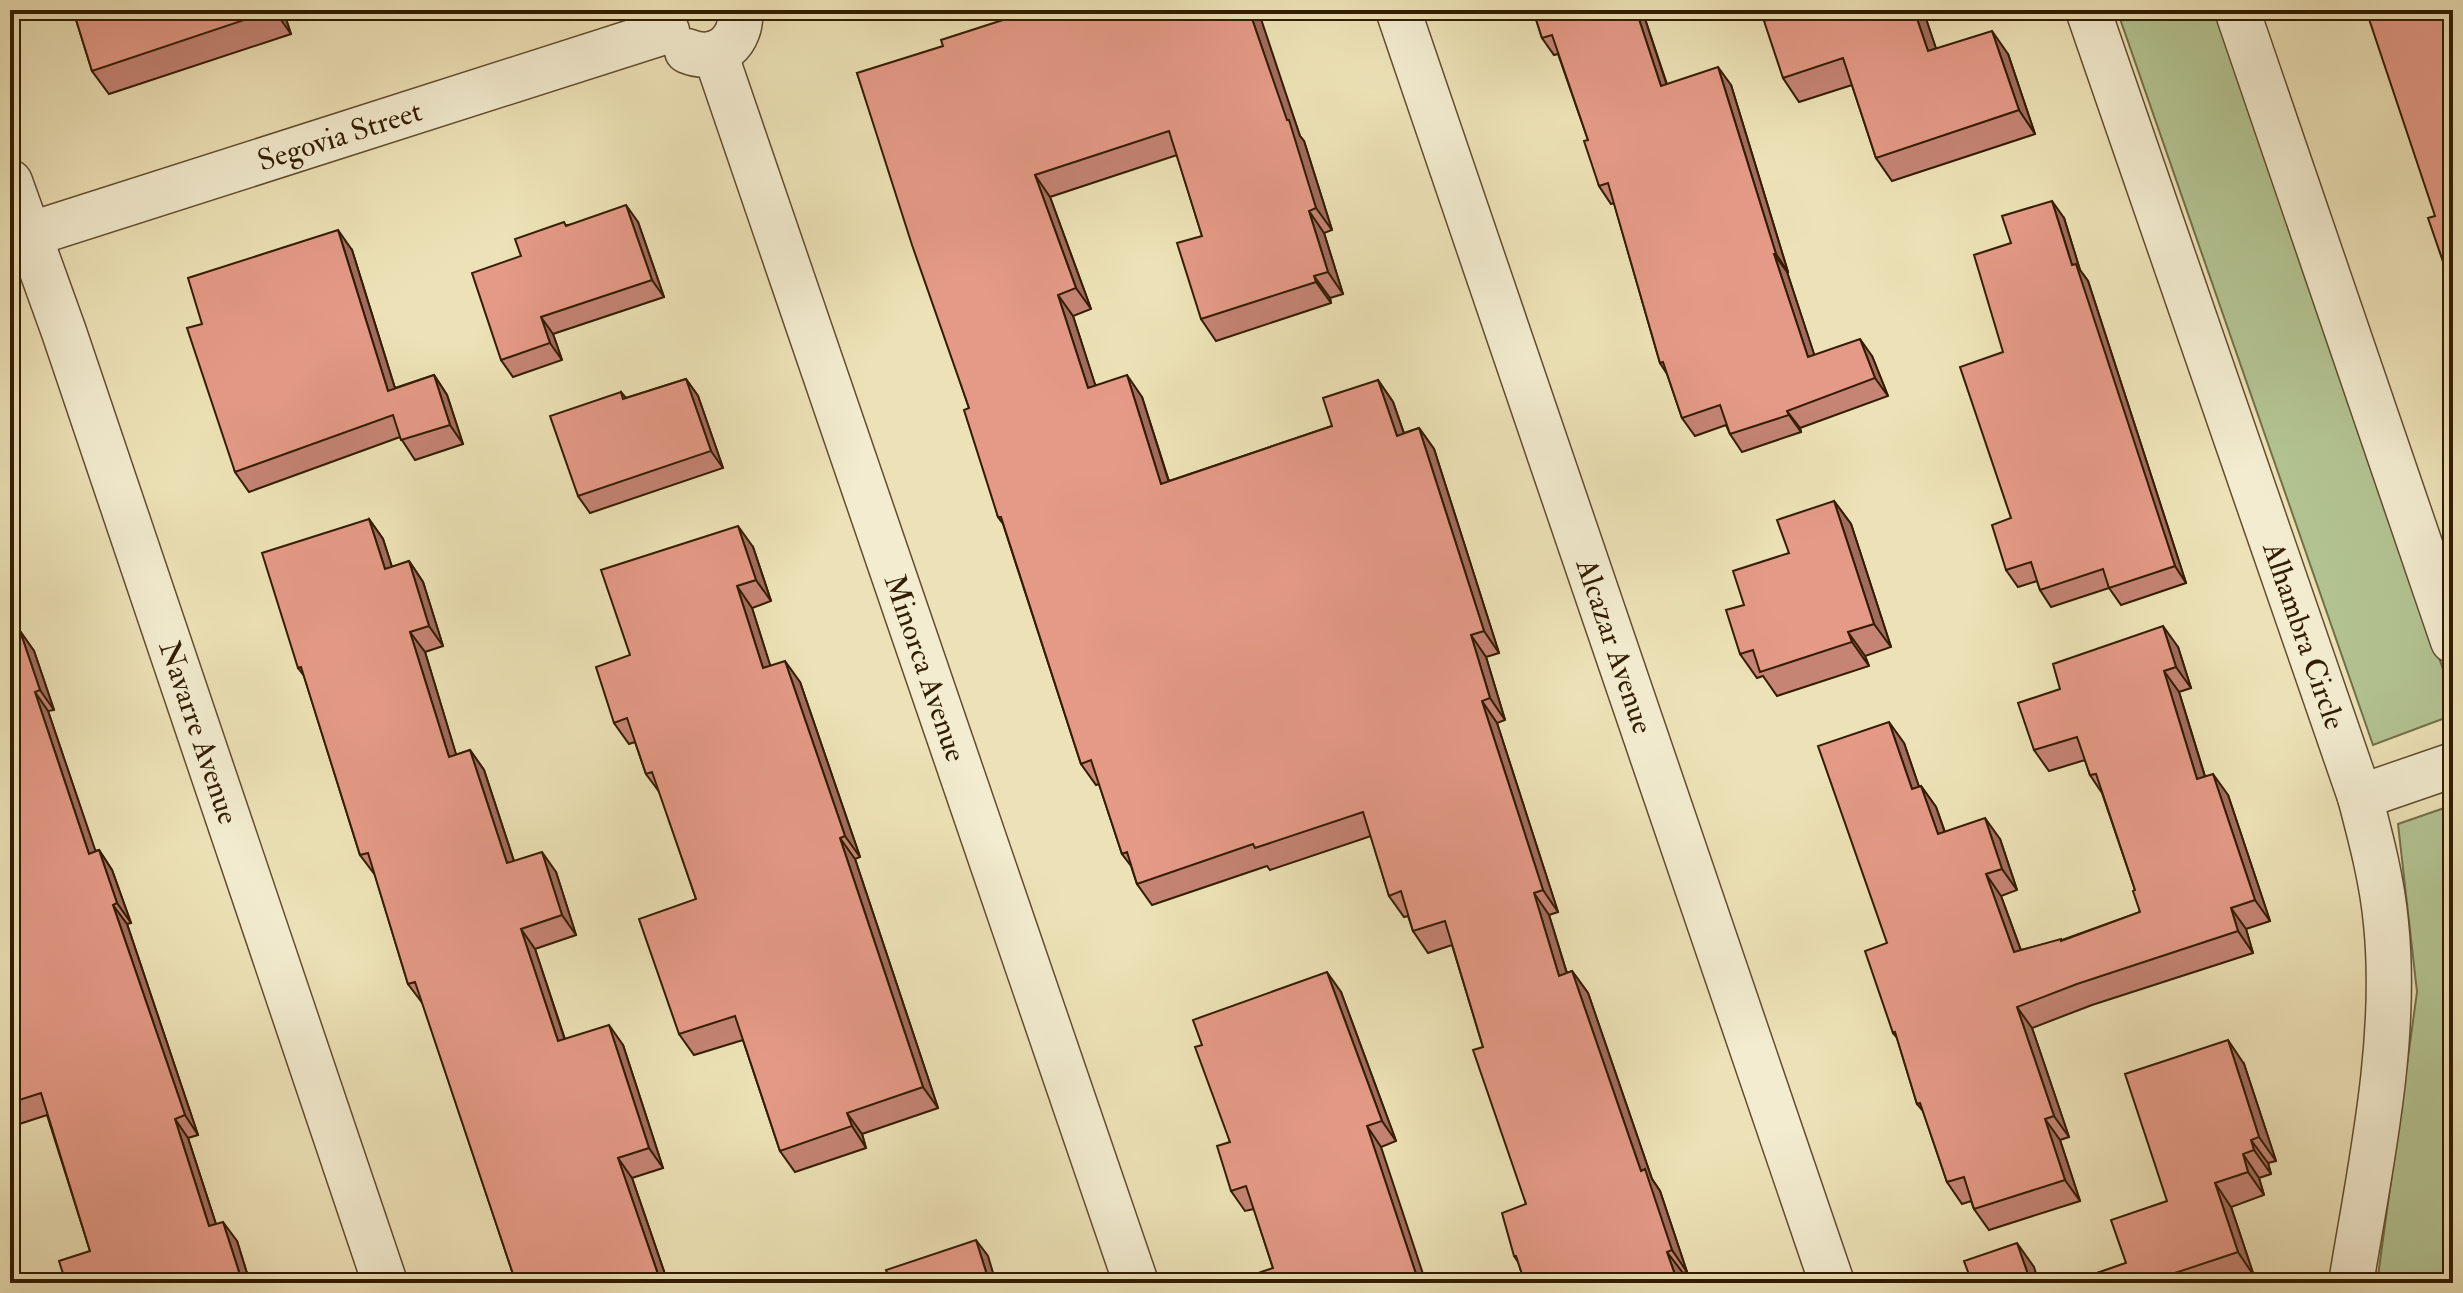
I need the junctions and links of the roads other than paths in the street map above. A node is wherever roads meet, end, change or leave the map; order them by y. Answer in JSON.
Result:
{"nodes":[{"id":1,"x":740,"y":10,"type":"edge"},
{"id":2,"x":1398,"y":10,"type":"edge"},
{"id":3,"x":2088,"y":10,"type":"edge"},
{"id":4,"x":2237,"y":10,"type":"edge"},
{"id":5,"x":667,"y":20,"type":"edge"},
{"id":6,"x":715,"y":53,"type":"junction"},
{"id":7,"x":10,"y":182,"type":"edge"},
{"id":8,"x":19,"y":238,"type":"edge"},
{"id":9,"x":2453,"y":641,"type":"edge"},
{"id":10,"x":2453,"y":765,"type":"edge"},
{"id":11,"x":2360,"y":797,"type":"junction"},
{"id":12,"x":385,"y":1283,"type":"edge"},
{"id":13,"x":1136,"y":1283,"type":"edge"},
{"id":14,"x":1832,"y":1283,"type":"edge"},
{"id":15,"x":2351,"y":1283,"type":"edge"}],
"edges":[{"from":1,"to":6,"type":"street"},
{"from":2,"to":14,"type":"street","name":"Alcazar Avenue"},
{"from":3,"to":11,"type":"street","name":"Alhambra Circle"},
{"from":4,"to":9,"type":"street"},
{"from":5,"to":6,"type":"street"},
{"from":5,"to":8,"type":"street","name":"Segovia Street"},
{"from":6,"to":13,"type":"street","name":"Minorca Avenue"},
{"from":7,"to":8,"type":"street","name":"Navarre Avenue"},
{"from":8,"to":12,"type":"street","name":"Navarre Avenue"},
{"from":10,"to":11,"type":"street"},
{"from":11,"to":15,"type":"street","name":"Alhambra Circle"}]}
